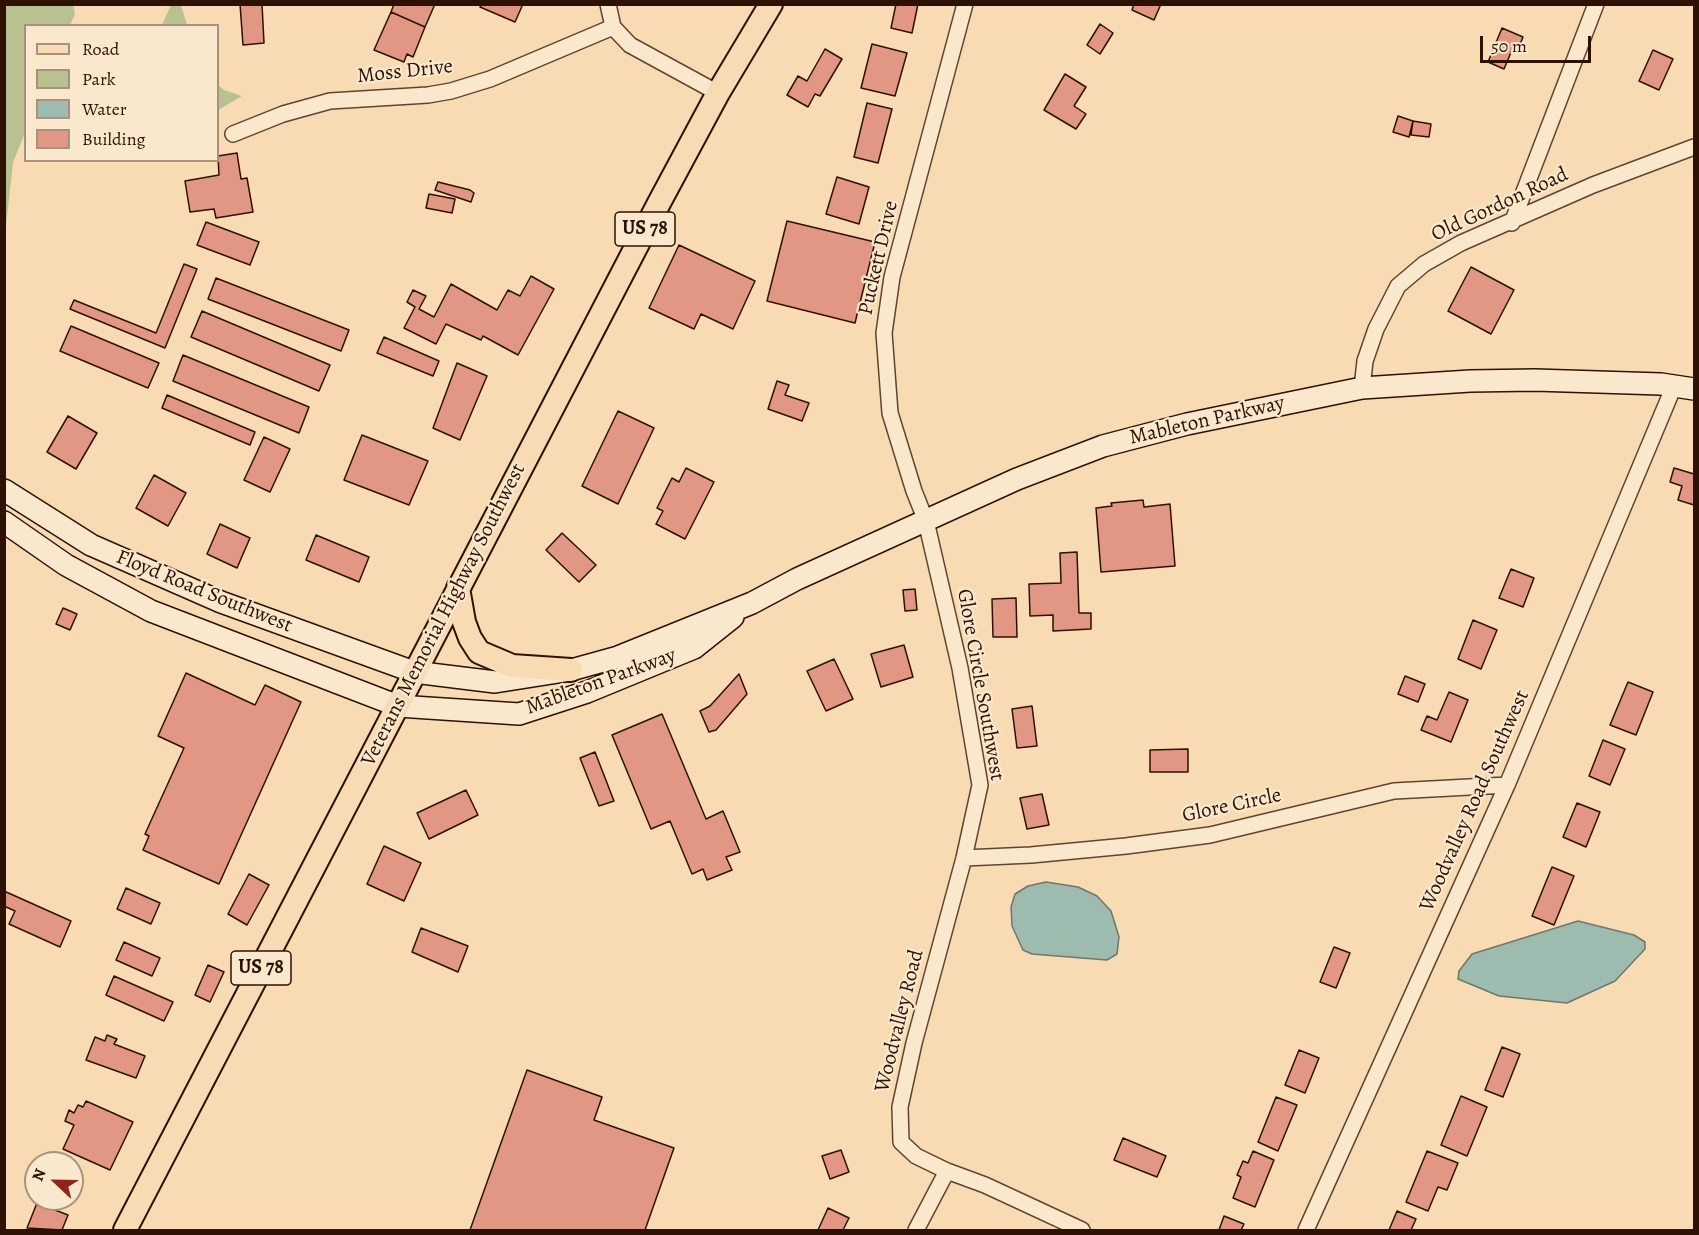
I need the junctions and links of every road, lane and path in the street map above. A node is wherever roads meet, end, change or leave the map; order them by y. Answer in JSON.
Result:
{"nodes":[{"id":1,"x":608,"y":4,"type":"edge"},
{"id":2,"x":771,"y":4,"type":"edge"},
{"id":3,"x":965,"y":4,"type":"edge"},
{"id":4,"x":1596,"y":4,"type":"edge"},
{"id":5,"x":613,"y":27,"type":"junction"},
{"id":6,"x":718,"y":93,"type":"junction"},
{"id":7,"x":233,"y":134,"type":"dead end"},
{"id":8,"x":1695,"y":147,"type":"edge"},
{"id":9,"x":1512,"y":223,"type":"junction"},
{"id":10,"x":1674,"y":386,"type":"junction"},
{"id":11,"x":1362,"y":388,"type":"junction"},
{"id":12,"x":1695,"y":389,"type":"edge"},
{"id":13,"x":12,"y":496,"type":"edge"},
{"id":14,"x":926,"y":521,"type":"junction"},
{"id":15,"x":12,"y":528,"type":"edge"},
{"id":16,"x":458,"y":588,"type":"junction"},
{"id":17,"x":752,"y":603,"type":"junction"},
{"id":18,"x":571,"y":670,"type":"junction"},
{"id":19,"x":414,"y":672,"type":"junction"},
{"id":20,"x":398,"y":706,"type":"junction"},
{"id":21,"x":1507,"y":784,"type":"junction"},
{"id":22,"x":964,"y":858,"type":"junction"},
{"id":23,"x":947,"y":1172,"type":"junction"},
{"id":24,"x":125,"y":1230,"type":"edge"},
{"id":25,"x":916,"y":1230,"type":"edge"},
{"id":26,"x":1082,"y":1230,"type":"edge"},
{"id":27,"x":1306,"y":1230,"type":"edge"}],
"edges":[{"from":1,"to":5,"type":"street"},
{"from":2,"to":6,"type":"main road","name":"Veterans Memorial Highway Southwest","number":"US 78"},
{"from":3,"to":14,"type":"street","name":"Puckett Drive"},
{"from":4,"to":9,"type":"street"},
{"from":5,"to":6,"type":"street"},
{"from":5,"to":7,"type":"street","name":"Moss Drive"},
{"from":6,"to":16,"type":"main road","name":"Veterans Memorial Highway Southwest","number":"US 78"},
{"from":8,"to":9,"type":"street","name":"Old Gordon Road"},
{"from":9,"to":11,"type":"street","name":"Old Gordon Road"},
{"from":10,"to":11,"type":"main road","name":"Mableton Parkway"},
{"from":10,"to":12,"type":"main road","name":"Mableton Parkway"},
{"from":10,"to":21,"type":"street","name":"Woodvalley Road Southwest"},
{"from":11,"to":14,"type":"main road","name":"Mableton Parkway"},
{"from":13,"to":19,"type":"main road","name":"Floyd Road Southwest"},
{"from":14,"to":17,"type":"main road","name":"Mableton Parkway"},
{"from":14,"to":22,"type":"street","name":"Glore Circle Southwest"},
{"from":15,"to":20,"type":"main road","name":"Floyd Road Southwest"},
{"from":16,"to":18,"type":"main road"},
{"from":16,"to":19,"type":"main road","name":"Veterans Memorial Highway Southwest","number":"US 78"},
{"from":17,"to":18,"type":"main road","name":"Mableton Parkway"},
{"from":17,"to":20,"type":"main road","name":"Mableton Parkway"},
{"from":18,"to":19,"type":"main road","name":"Mableton Parkway"},
{"from":19,"to":20,"type":"main road","name":"Veterans Memorial Highway Southwest","number":"US 78"},
{"from":20,"to":24,"type":"main road","name":"Veterans Memorial Highway Southwest","number":"US 78"},
{"from":21,"to":22,"type":"street","name":"Glore Circle"},
{"from":21,"to":27,"type":"street","name":"Woodvalley Road Southwest"},
{"from":22,"to":23,"type":"street","name":"Woodvalley Road"},
{"from":23,"to":25,"type":"street"},
{"from":23,"to":26,"type":"street"}]}
